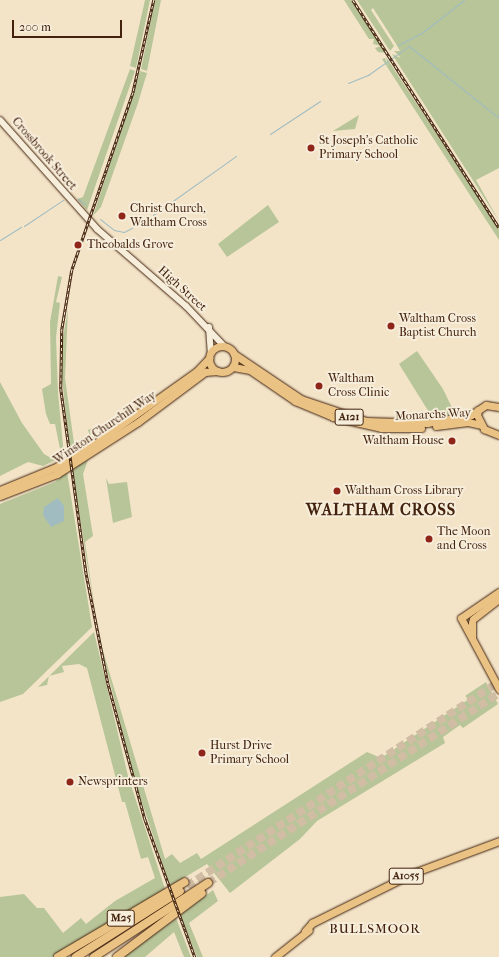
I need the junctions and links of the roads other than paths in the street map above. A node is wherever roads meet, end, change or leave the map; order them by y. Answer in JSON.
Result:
{"nodes":[{"id":1,"x":0,"y":120,"type":"edge"},
{"id":2,"x":71,"y":202,"type":"joint"},
{"id":3,"x":209,"y":328,"type":"junction"},
{"id":4,"x":224,"y":346,"type":"junction"},
{"id":5,"x":234,"y":354,"type":"junction"},
{"id":6,"x":210,"y":355,"type":"junction"},
{"id":7,"x":233,"y":367,"type":"junction"},
{"id":8,"x":217,"y":371,"type":"junction"},
{"id":9,"x":499,"y":407,"type":"edge"},
{"id":10,"x":478,"y":410,"type":"junction"},
{"id":11,"x":481,"y":425,"type":"junction"},
{"id":12,"x":499,"y":435,"type":"edge"},
{"id":13,"x":0,"y":490,"type":"edge"},
{"id":14,"x":0,"y":496,"type":"edge"},
{"id":15,"x":499,"y":592,"type":"edge"},
{"id":16,"x":499,"y":599,"type":"edge"},
{"id":17,"x":472,"y":618,"type":"junction"},
{"id":18,"x":464,"y":624,"type":"junction"},
{"id":19,"x":472,"y":637,"type":"junction"},
{"id":20,"x":499,"y":689,"type":"edge"},
{"id":21,"x":499,"y":840,"type":"edge"},
{"id":22,"x":58,"y":957,"type":"edge"},
{"id":23,"x":76,"y":957,"type":"edge"},
{"id":24,"x":94,"y":957,"type":"edge"},
{"id":25,"x":117,"y":957,"type":"edge"},
{"id":26,"x":275,"y":957,"type":"edge"}],
"edges":[{"from":1,"to":2,"type":"main road","name":"Crossbrook Street"},
{"from":2,"to":3,"type":"main road","name":"High Street"},
{"from":3,"to":4,"type":"main road","name":"High Street"},
{"from":3,"to":6,"type":"main road","name":"High Street"},
{"from":4,"to":5,"type":"main road"},
{"from":4,"to":6,"type":"main road"},
{"from":5,"to":7,"type":"main road"},
{"from":5,"to":10,"type":"main road","name":"Monarchs Way","number":"A121"},
{"from":6,"to":8,"type":"main road"},
{"from":6,"to":13,"type":"main road","name":"Winston Churchill Way"},
{"from":7,"to":8,"type":"main road"},
{"from":7,"to":11,"type":"main road","name":"Monarchs Way","number":"A121"},
{"from":8,"to":14,"type":"main road","name":"Winston Churchill Way"},
{"from":9,"to":10,"type":"main road","name":"Monarchs Way"},
{"from":10,"to":11,"type":"main road"},
{"from":11,"to":12,"type":"main road"},
{"from":15,"to":17,"type":"main road"},
{"from":16,"to":17,"type":"main road"},
{"from":17,"to":18,"type":"main road"},
{"from":17,"to":18,"type":"main road"},
{"from":17,"to":19,"type":"main road"},
{"from":18,"to":19,"type":"main road"},
{"from":19,"to":20,"type":"main road"},
{"from":21,"to":26,"type":"main road","number":"A1055"},
{"from":22,"to":23,"type":"highway","number":"M25"},
{"from":24,"to":25,"type":"highway","number":"M25"}]}
